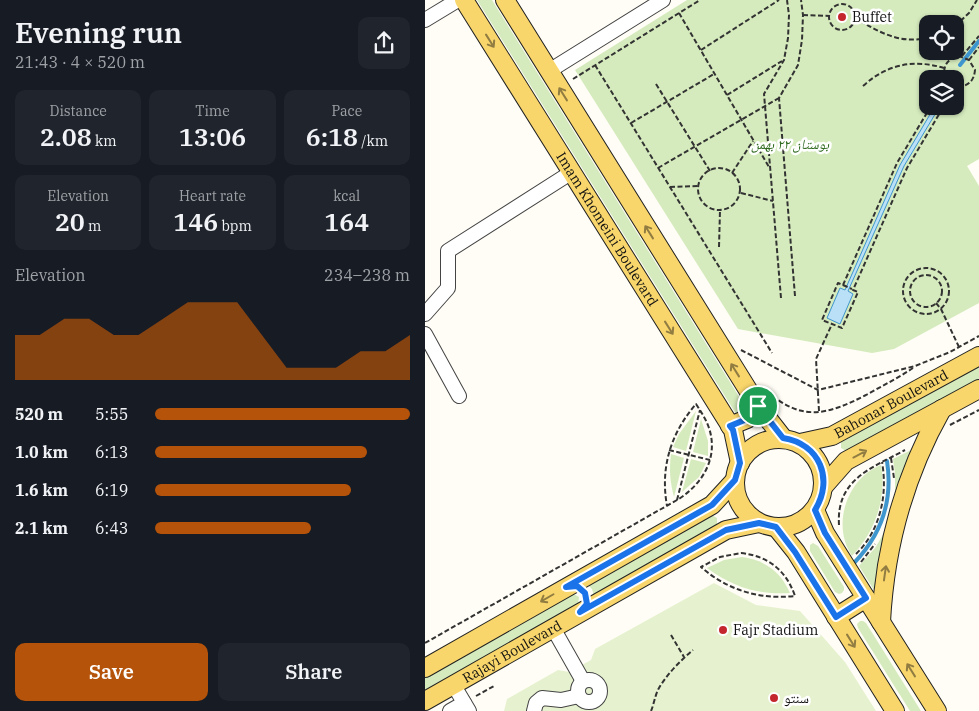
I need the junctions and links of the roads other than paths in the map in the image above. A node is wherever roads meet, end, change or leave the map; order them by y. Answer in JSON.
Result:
{"nodes":[{"id":1,"x":458,"y":0,"type":"edge"},
{"id":2,"x":464,"y":0,"type":"edge"},
{"id":3,"x":505,"y":0,"type":"edge"},
{"id":4,"x":663,"y":0,"type":"edge"},
{"id":5,"x":425,"y":20,"type":"edge"},
{"id":6,"x":549,"y":71,"type":"junction"},
{"id":7,"x":572,"y":172,"type":"junction"},
{"id":8,"x":425,"y":314,"type":"edge"},
{"id":9,"x":425,"y":334,"type":"edge"},
{"id":10,"x":979,"y":356,"type":"edge"},
{"id":11,"x":979,"y":389,"type":"edge"},
{"id":12,"x":459,"y":396,"type":"dead end"},
{"id":13,"x":758,"y":406,"type":"junction"},
{"id":14,"x":942,"y":410,"type":"junction"},
{"id":15,"x":730,"y":426,"type":"junction"},
{"id":16,"x":791,"y":441,"type":"junction"},
{"id":17,"x":737,"y":471,"type":"junction"},
{"id":18,"x":824,"y":486,"type":"junction"},
{"id":19,"x":815,"y":510,"type":"junction"},
{"id":20,"x":768,"y":525,"type":"junction"},
{"id":21,"x":566,"y":587,"type":"junction"},
{"id":22,"x":866,"y":598,"type":"junction"},
{"id":23,"x":580,"y":612,"type":"junction"},
{"id":24,"x":836,"y":617,"type":"junction"},
{"id":25,"x":881,"y":622,"type":"junction"},
{"id":26,"x":553,"y":628,"type":"junction"},
{"id":27,"x":425,"y":668,"type":"edge"},
{"id":28,"x":583,"y":681,"type":"junction"},
{"id":29,"x":453,"y":684,"type":"junction"},
{"id":30,"x":579,"y":696,"type":"junction"},
{"id":31,"x":425,"y":701,"type":"edge"},
{"id":32,"x":597,"y":706,"type":"edge"},
{"id":33,"x":466,"y":707,"type":"edge"},
{"id":34,"x":450,"y":711,"type":"edge"},
{"id":35,"x":534,"y":711,"type":"edge"},
{"id":36,"x":895,"y":711,"type":"edge"},
{"id":37,"x":937,"y":711,"type":"edge"}],
"edges":[{"from":1,"to":5,"type":"street"},
{"from":2,"to":7,"type":"main road","name":"Imam Khomeini Boulevard","one_way":true},
{"from":3,"to":6,"type":"main road"},
{"from":4,"to":6,"type":"street"},
{"from":13,"to":6,"type":"main road","one_way":true},
{"from":7,"to":8,"type":"street"},
{"from":7,"to":15,"type":"main road","name":"Imam Khomeini Boulevard","one_way":true},
{"from":9,"to":12,"type":"street"},
{"from":10,"to":16,"type":"main road","name":"Bahonar Boulevard"},
{"from":11,"to":14,"type":"main road","name":"Bahonar Boulevard"},
{"from":13,"to":15,"type":"main road"},
{"from":13,"to":16,"type":"main road"},
{"from":18,"to":14,"type":"main road","name":"Bahonar Boulevard","one_way":true},
{"from":25,"to":14,"type":"main road","one_way":true},
{"from":15,"to":17,"type":"main road","name":"Imam Khomeini Boulevard"},
{"from":16,"to":17,"type":"main road"},
{"from":16,"to":18,"type":"main road"},
{"from":17,"to":20,"type":"main road"},
{"from":17,"to":21,"type":"main road","name":"Rajayi Boulevard"},
{"from":18,"to":19,"type":"main road"},
{"from":19,"to":20,"type":"main road"},
{"from":19,"to":22,"type":"main road"},
{"from":20,"to":23,"type":"main road","name":"Rajayi Boulevard"},
{"from":20,"to":24,"type":"main road"},
{"from":21,"to":23,"type":"main road"},
{"from":21,"to":27,"type":"main road","name":"Rajayi Boulevard","one_way":true},
{"from":22,"to":24,"type":"main road"},
{"from":22,"to":25,"type":"main road"},
{"from":23,"to":26,"type":"main road","name":"Rajayi Boulevard"},
{"from":24,"to":36,"type":"main road","one_way":true},
{"from":37,"to":25,"type":"main road","one_way":true},
{"from":26,"to":28,"type":"street"},
{"from":26,"to":29,"type":"main road","name":"Rajayi Boulevard"},
{"from":28,"to":30,"type":"street"},
{"from":28,"to":32,"type":"street"},
{"from":29,"to":31,"type":"main road","name":"Rajayi Boulevard"},
{"from":29,"to":33,"type":"street"},
{"from":30,"to":32,"type":"street"},
{"from":30,"to":35,"type":"street"},
{"from":33,"to":34,"type":"street"}]}
